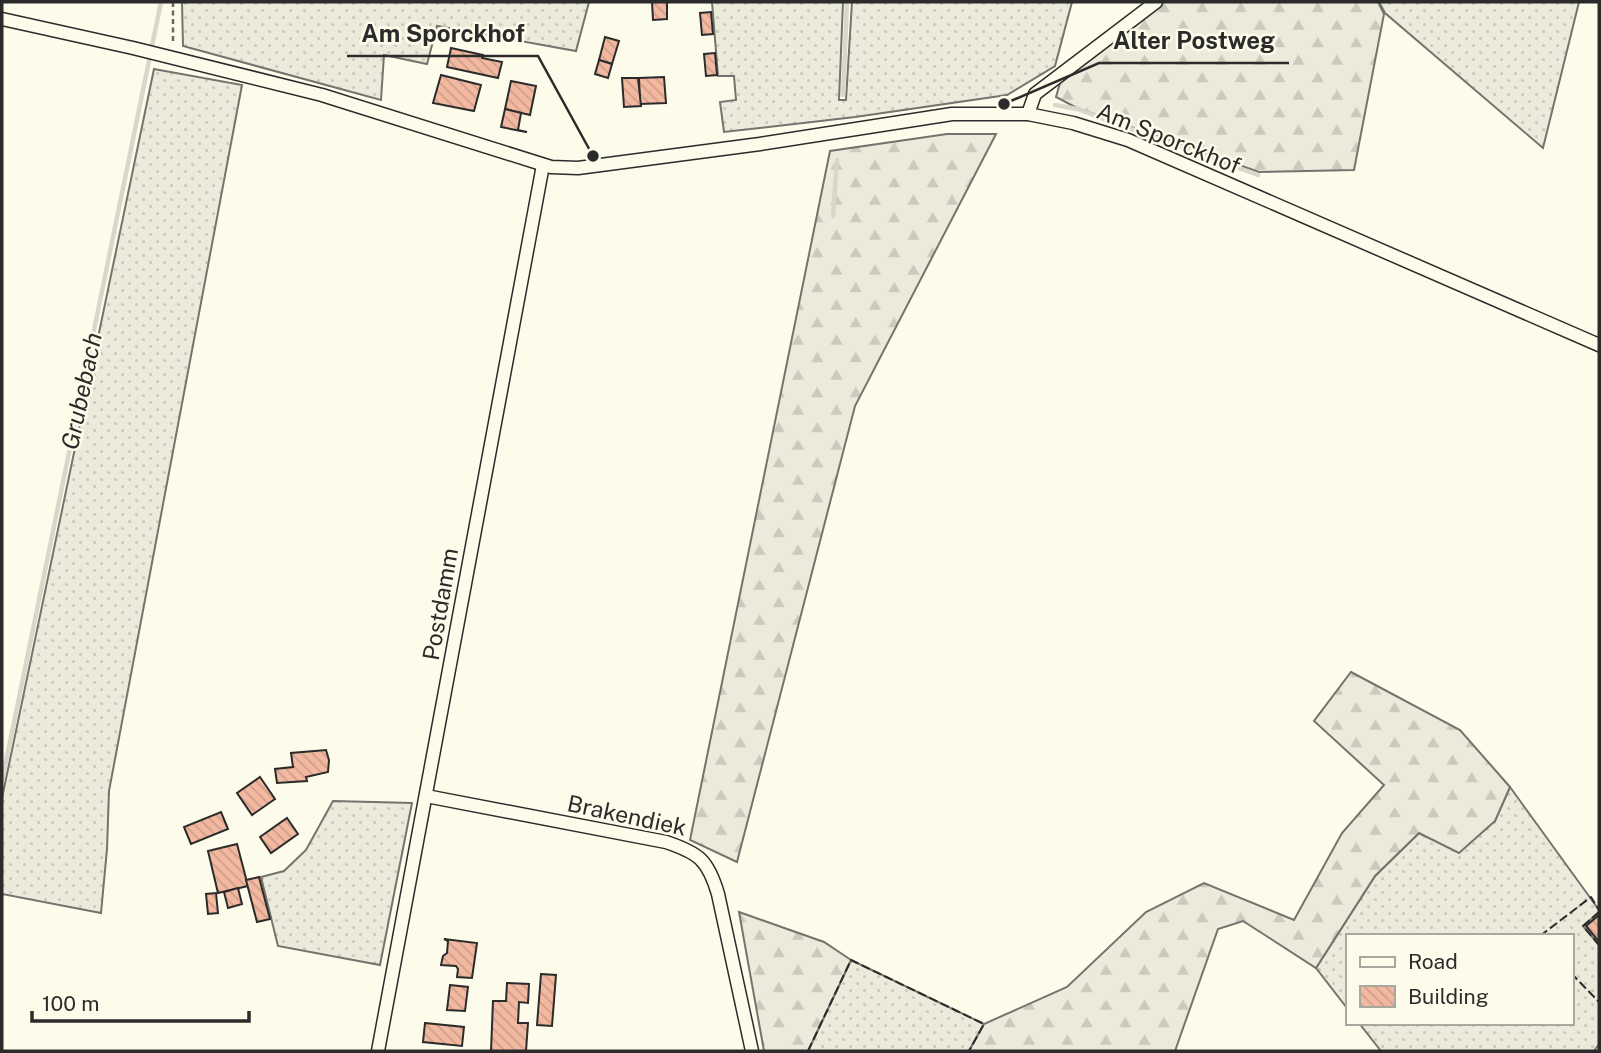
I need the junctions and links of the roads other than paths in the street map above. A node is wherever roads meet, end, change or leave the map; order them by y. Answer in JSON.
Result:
{"nodes":[{"id":1,"x":1156,"y":2,"type":"edge"},
{"id":2,"x":2,"y":19,"type":"edge"},
{"id":3,"x":1028,"y":114,"type":"junction"},
{"id":4,"x":543,"y":165,"type":"junction"},
{"id":5,"x":1599,"y":345,"type":"edge"},
{"id":6,"x":426,"y":796,"type":"junction"},
{"id":7,"x":378,"y":1051,"type":"edge"},
{"id":8,"x":752,"y":1051,"type":"edge"}],
"edges":[{"from":1,"to":3,"type":"street"},
{"from":2,"to":4,"type":"street","name":"Am Sporckhof"},
{"from":3,"to":4,"type":"street","name":"Am Sporckhof"},
{"from":3,"to":5,"type":"street","name":"Am Sporckhof"},
{"from":4,"to":6,"type":"street","name":"Postdamm"},
{"from":6,"to":7,"type":"street","name":"Postdamm"},
{"from":6,"to":8,"type":"street","name":"Brakendiek"}]}
